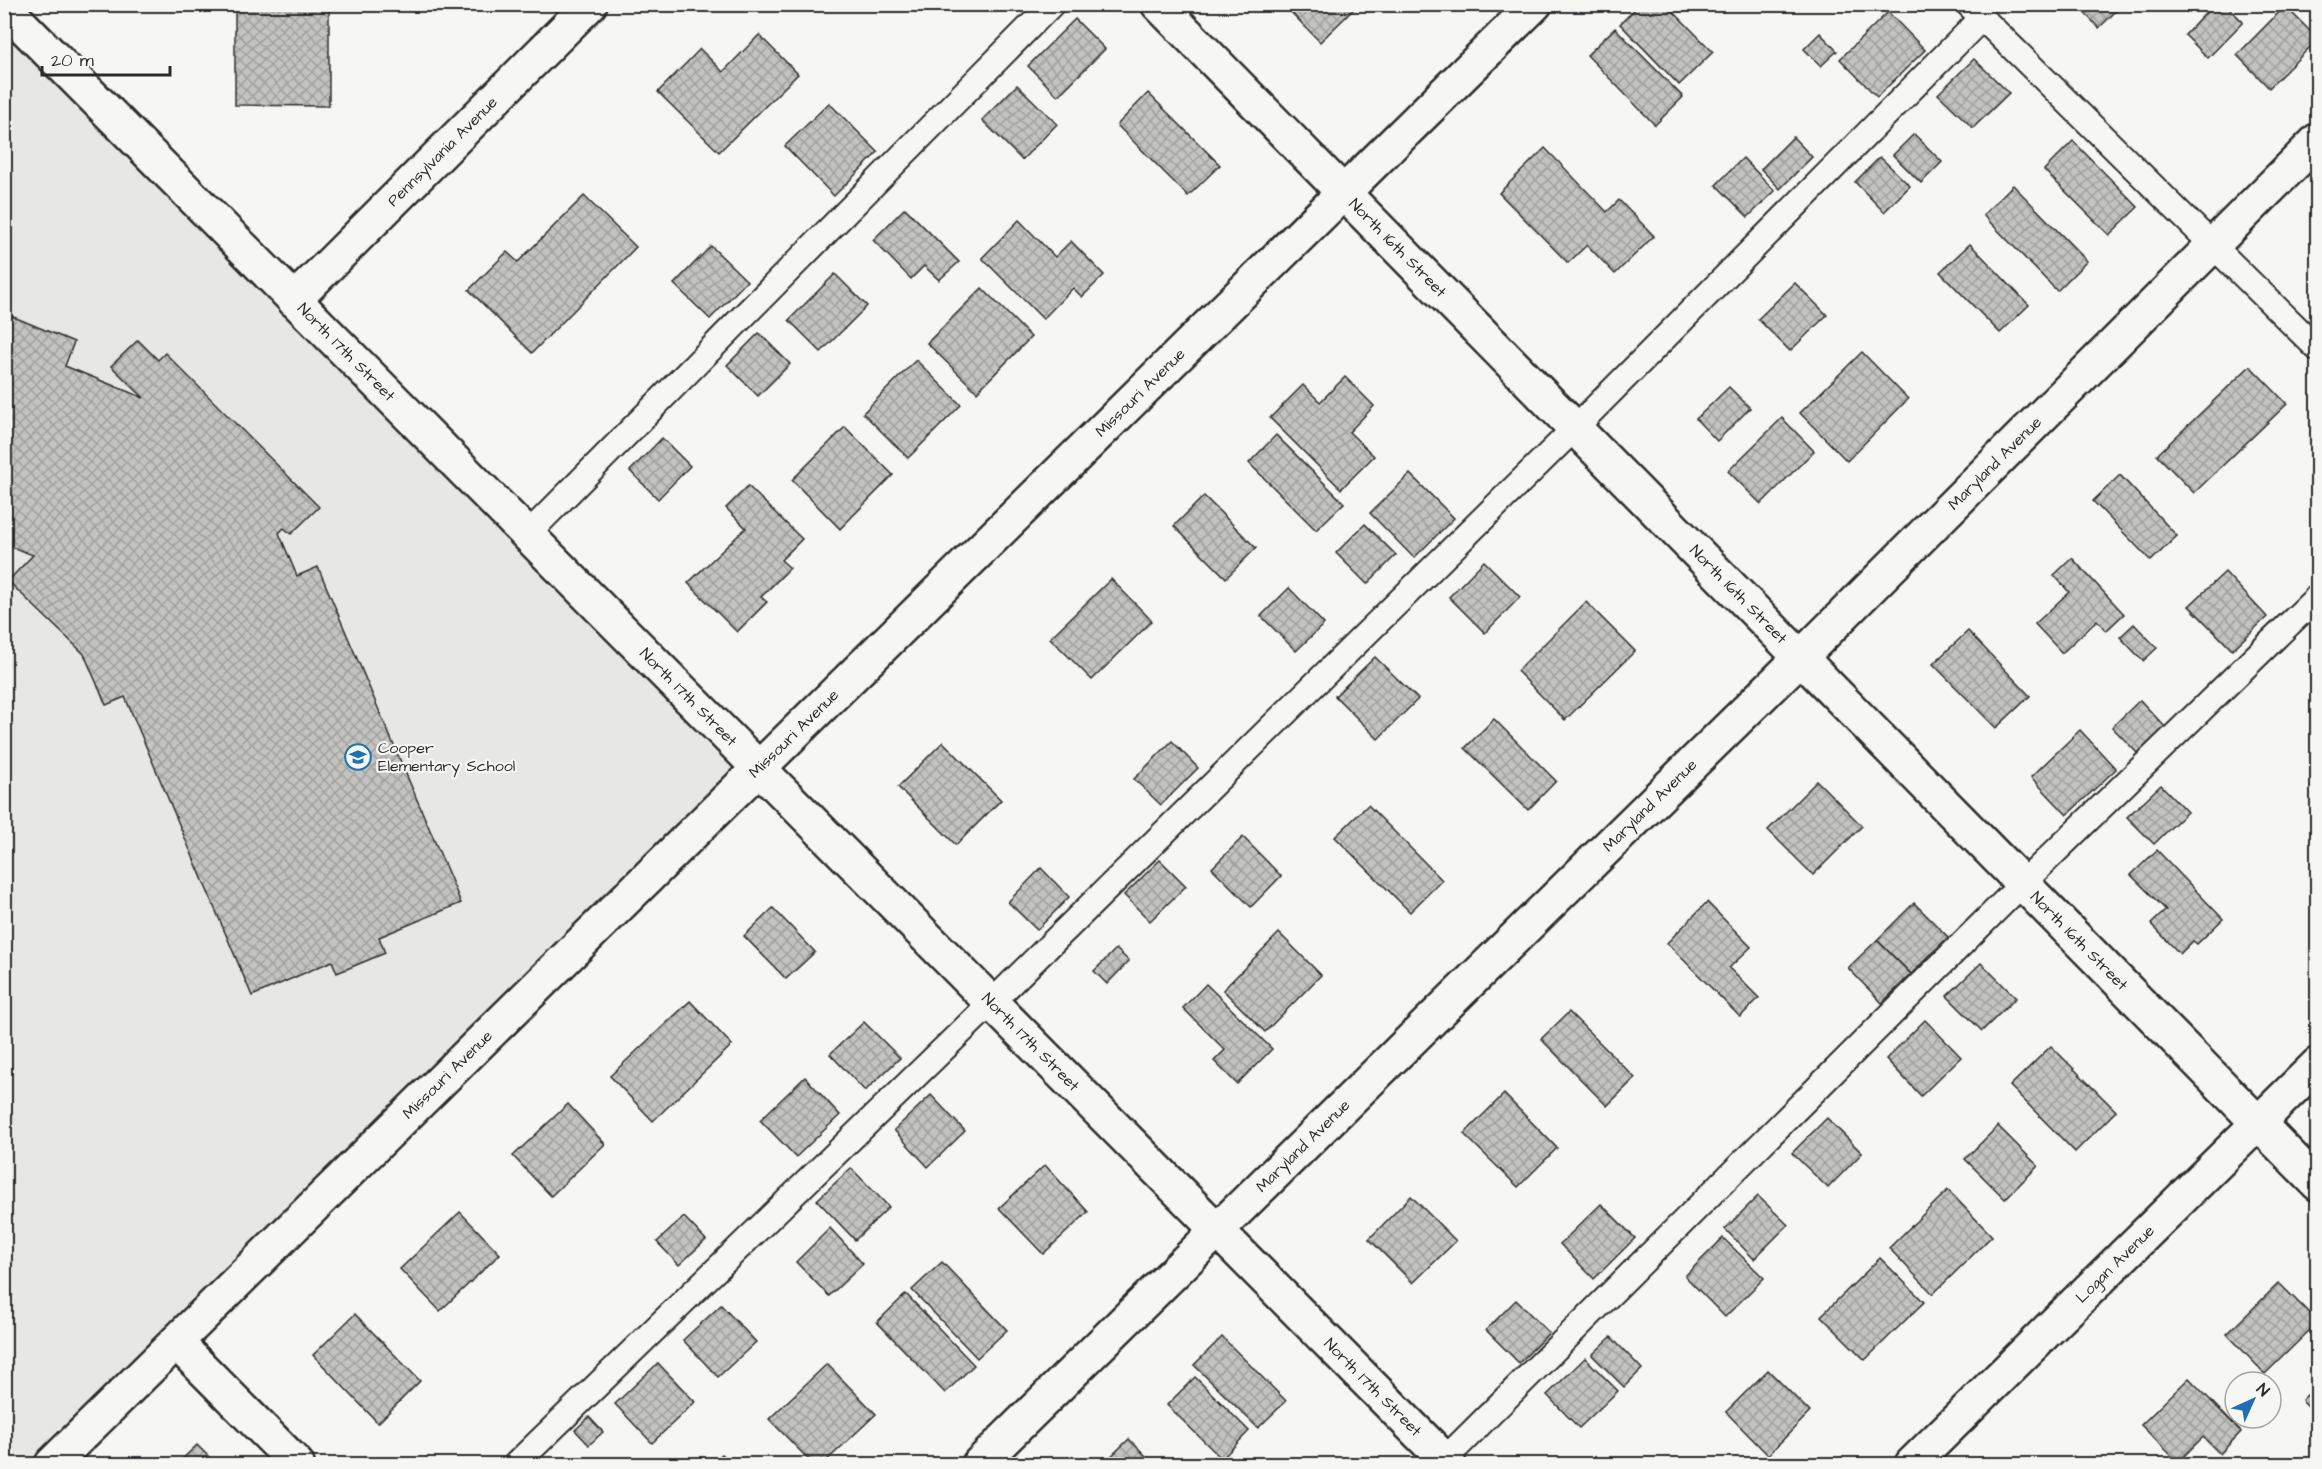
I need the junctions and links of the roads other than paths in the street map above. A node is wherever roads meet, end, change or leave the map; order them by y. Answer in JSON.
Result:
{"nodes":[{"id":1,"x":590,"y":4,"type":"edge"},
{"id":2,"x":1052,"y":4,"type":"edge"},
{"id":3,"x":1158,"y":4,"type":"edge"},
{"id":4,"x":1535,"y":4,"type":"edge"},
{"id":5,"x":4,"y":7,"type":"edge"},
{"id":6,"x":1975,"y":11,"type":"edge"},
{"id":7,"x":2318,"y":140,"type":"edge"},
{"id":8,"x":1342,"y":193,"type":"junction"},
{"id":9,"x":2213,"y":245,"type":"junction"},
{"id":10,"x":294,"y":300,"type":"junction"},
{"id":11,"x":2318,"y":349,"type":"edge"},
{"id":12,"x":1574,"y":429,"type":"junction"},
{"id":13,"x":527,"y":535,"type":"junction"},
{"id":14,"x":2318,"y":596,"type":"edge"},
{"id":15,"x":1800,"y":658,"type":"junction"},
{"id":16,"x":758,"y":768,"type":"junction"},
{"id":17,"x":2022,"y":884,"type":"junction"},
{"id":18,"x":991,"y":1003,"type":"junction"},
{"id":19,"x":2318,"y":1064,"type":"edge"},
{"id":20,"x":2258,"y":1124,"type":"junction"},
{"id":21,"x":2318,"y":1184,"type":"edge"},
{"id":22,"x":1216,"y":1230,"type":"junction"},
{"id":23,"x":176,"y":1342,"type":"junction"},
{"id":24,"x":1444,"y":1463,"type":"edge"},
{"id":25,"x":52,"y":1464,"type":"edge"},
{"id":26,"x":297,"y":1464,"type":"edge"},
{"id":27,"x":516,"y":1464,"type":"edge"},
{"id":28,"x":979,"y":1464,"type":"edge"},
{"id":29,"x":1912,"y":1464,"type":"edge"}],
"edges":[{"from":1,"to":10,"type":"street","name":"Pennsylvania Avenue"},
{"from":2,"to":13,"type":"lane"},
{"from":3,"to":8,"type":"street","name":"North 16th Street"},
{"from":4,"to":8,"type":"street","name":"Missouri Avenue"},
{"from":5,"to":10,"type":"street","name":"North 17th Street"},
{"from":6,"to":9,"type":"lane"},
{"from":6,"to":12,"type":"lane"},
{"from":7,"to":9,"type":"street","name":"Maryland Avenue"},
{"from":8,"to":12,"type":"street","name":"North 16th Street"},
{"from":8,"to":16,"type":"street","name":"Missouri Avenue"},
{"from":9,"to":11,"type":"lane"},
{"from":9,"to":15,"type":"street","name":"Maryland Avenue"},
{"from":10,"to":13,"type":"street","name":"North 17th Street"},
{"from":12,"to":15,"type":"street","name":"North 16th Street"},
{"from":12,"to":18,"type":"lane"},
{"from":13,"to":16,"type":"street","name":"North 17th Street"},
{"from":14,"to":17,"type":"lane"},
{"from":15,"to":17,"type":"street","name":"North 16th Street"},
{"from":15,"to":22,"type":"street","name":"Maryland Avenue"},
{"from":16,"to":18,"type":"street","name":"North 17th Street"},
{"from":16,"to":23,"type":"street","name":"Missouri Avenue"},
{"from":17,"to":20,"type":"street","name":"North 16th Street"},
{"from":17,"to":24,"type":"lane"},
{"from":18,"to":22,"type":"street","name":"North 17th Street"},
{"from":18,"to":27,"type":"lane"},
{"from":19,"to":20,"type":"street","name":"Logan Avenue"},
{"from":20,"to":21,"type":"street","name":"North 16th Street"},
{"from":20,"to":29,"type":"street","name":"Logan Avenue"},
{"from":22,"to":24,"type":"street","name":"North 17th Street"},
{"from":22,"to":28,"type":"street","name":"Maryland Avenue"},
{"from":23,"to":25,"type":"street","name":"Missouri Avenue"},
{"from":23,"to":26,"type":"street"}]}
